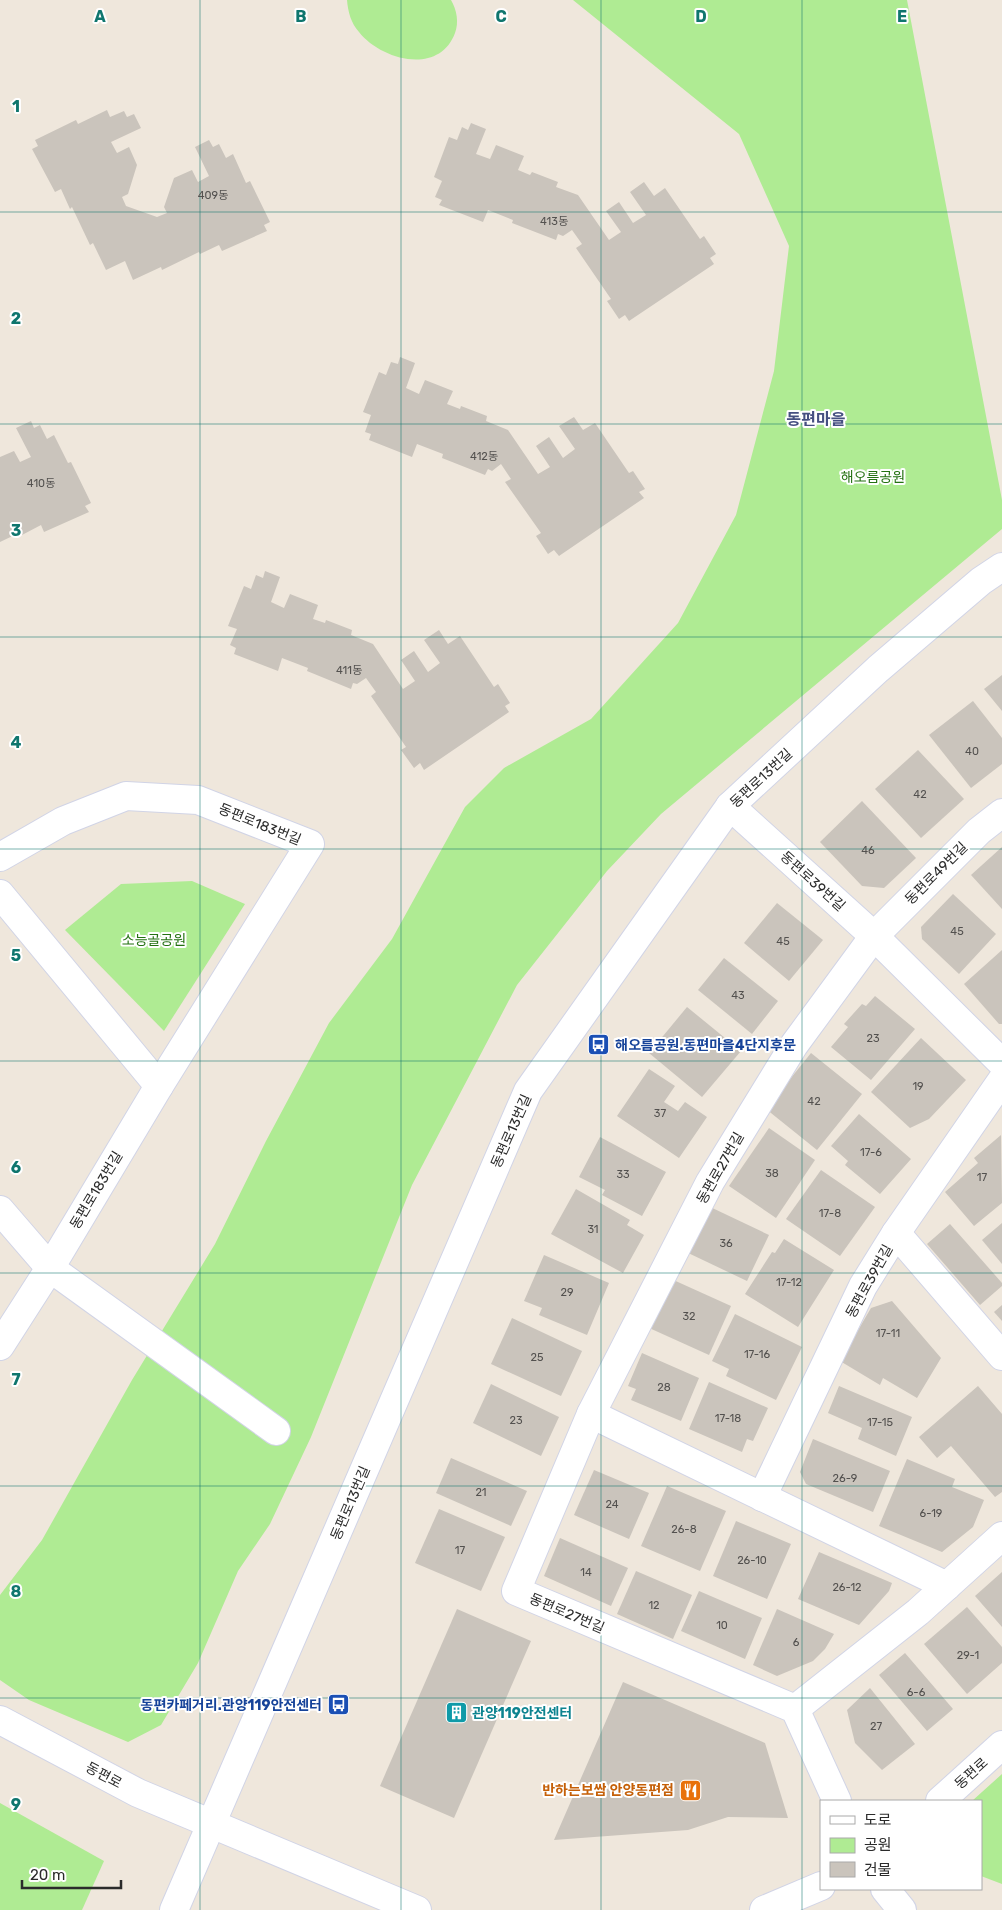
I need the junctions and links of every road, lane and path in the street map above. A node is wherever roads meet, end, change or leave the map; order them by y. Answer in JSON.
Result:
{"nodes":[{"id":1,"x":1002,"y":567,"type":"edge"},
{"id":2,"x":730,"y":806,"type":"junction"},
{"id":3,"x":1002,"y":813,"type":"edge"},
{"id":4,"x":0,"y":857,"type":"edge"},
{"id":5,"x":0,"y":894,"type":"edge"},
{"id":6,"x":874,"y":936,"type":"junction"},
{"id":7,"x":1002,"y":1064,"type":"edge"},
{"id":8,"x":1002,"y":1080,"type":"edge"},
{"id":9,"x":159,"y":1086,"type":"junction"},
{"id":10,"x":0,"y":1210,"type":"edge"},
{"id":11,"x":896,"y":1233,"type":"junction"},
{"id":12,"x":50,"y":1268,"type":"junction"},
{"id":13,"x":0,"y":1346,"type":"edge"},
{"id":14,"x":1002,"y":1356,"type":"edge"},
{"id":15,"x":591,"y":1414,"type":"junction"},
{"id":16,"x":276,"y":1431,"type":"dead end"},
{"id":17,"x":762,"y":1497,"type":"junction"},
{"id":18,"x":1002,"y":1536,"type":"edge"},
{"id":19,"x":947,"y":1586,"type":"junction"},
{"id":20,"x":796,"y":1709,"type":"junction"},
{"id":21,"x":0,"y":1720,"type":"edge"},
{"id":22,"x":1002,"y":1745,"type":"edge"},
{"id":23,"x":837,"y":1800,"type":"edge"},
{"id":24,"x":941,"y":1800,"type":"edge"},
{"id":25,"x":211,"y":1824,"type":"junction"},
{"id":26,"x":820,"y":1886,"type":"edge"},
{"id":27,"x":886,"y":1890,"type":"edge"},
{"id":28,"x":174,"y":1910,"type":"edge"},
{"id":29,"x":417,"y":1910,"type":"edge"},
{"id":30,"x":764,"y":1910,"type":"edge"},
{"id":31,"x":902,"y":1910,"type":"edge"}],
"edges":[{"from":1,"to":2,"type":"street","name":"동편로13번길"},
{"from":2,"to":6,"type":"street","name":"동편로39번길"},
{"from":2,"to":25,"type":"street","name":"동편로13번길"},
{"from":3,"to":6,"type":"street","name":"동편로49번길"},
{"from":4,"to":9,"type":"street","name":"동편로183번길"},
{"from":5,"to":9,"type":"street"},
{"from":6,"to":7,"type":"street","name":"동편로39번길"},
{"from":6,"to":15,"type":"street","name":"동편로27번길"},
{"from":8,"to":11,"type":"street","name":"동편로39번길"},
{"from":9,"to":12,"type":"street","name":"동편로183번길"},
{"from":10,"to":12,"type":"street"},
{"from":11,"to":14,"type":"street"},
{"from":11,"to":17,"type":"street","name":"동편로39번길"},
{"from":12,"to":13,"type":"street","name":"동편로183번길"},
{"from":12,"to":16,"type":"street"},
{"from":15,"to":17,"type":"street"},
{"from":15,"to":20,"type":"street","name":"동편로27번길"},
{"from":17,"to":19,"type":"street"},
{"from":18,"to":19,"type":"street"},
{"from":19,"to":20,"type":"street"},
{"from":20,"to":23,"type":"street"},
{"from":21,"to":25,"type":"street","name":"동편로"},
{"from":22,"to":24,"type":"street","name":"동편로"},
{"from":25,"to":28,"type":"street"},
{"from":25,"to":29,"type":"street","name":"동편로"},
{"from":26,"to":30,"type":"street"},
{"from":27,"to":31,"type":"street"}]}
